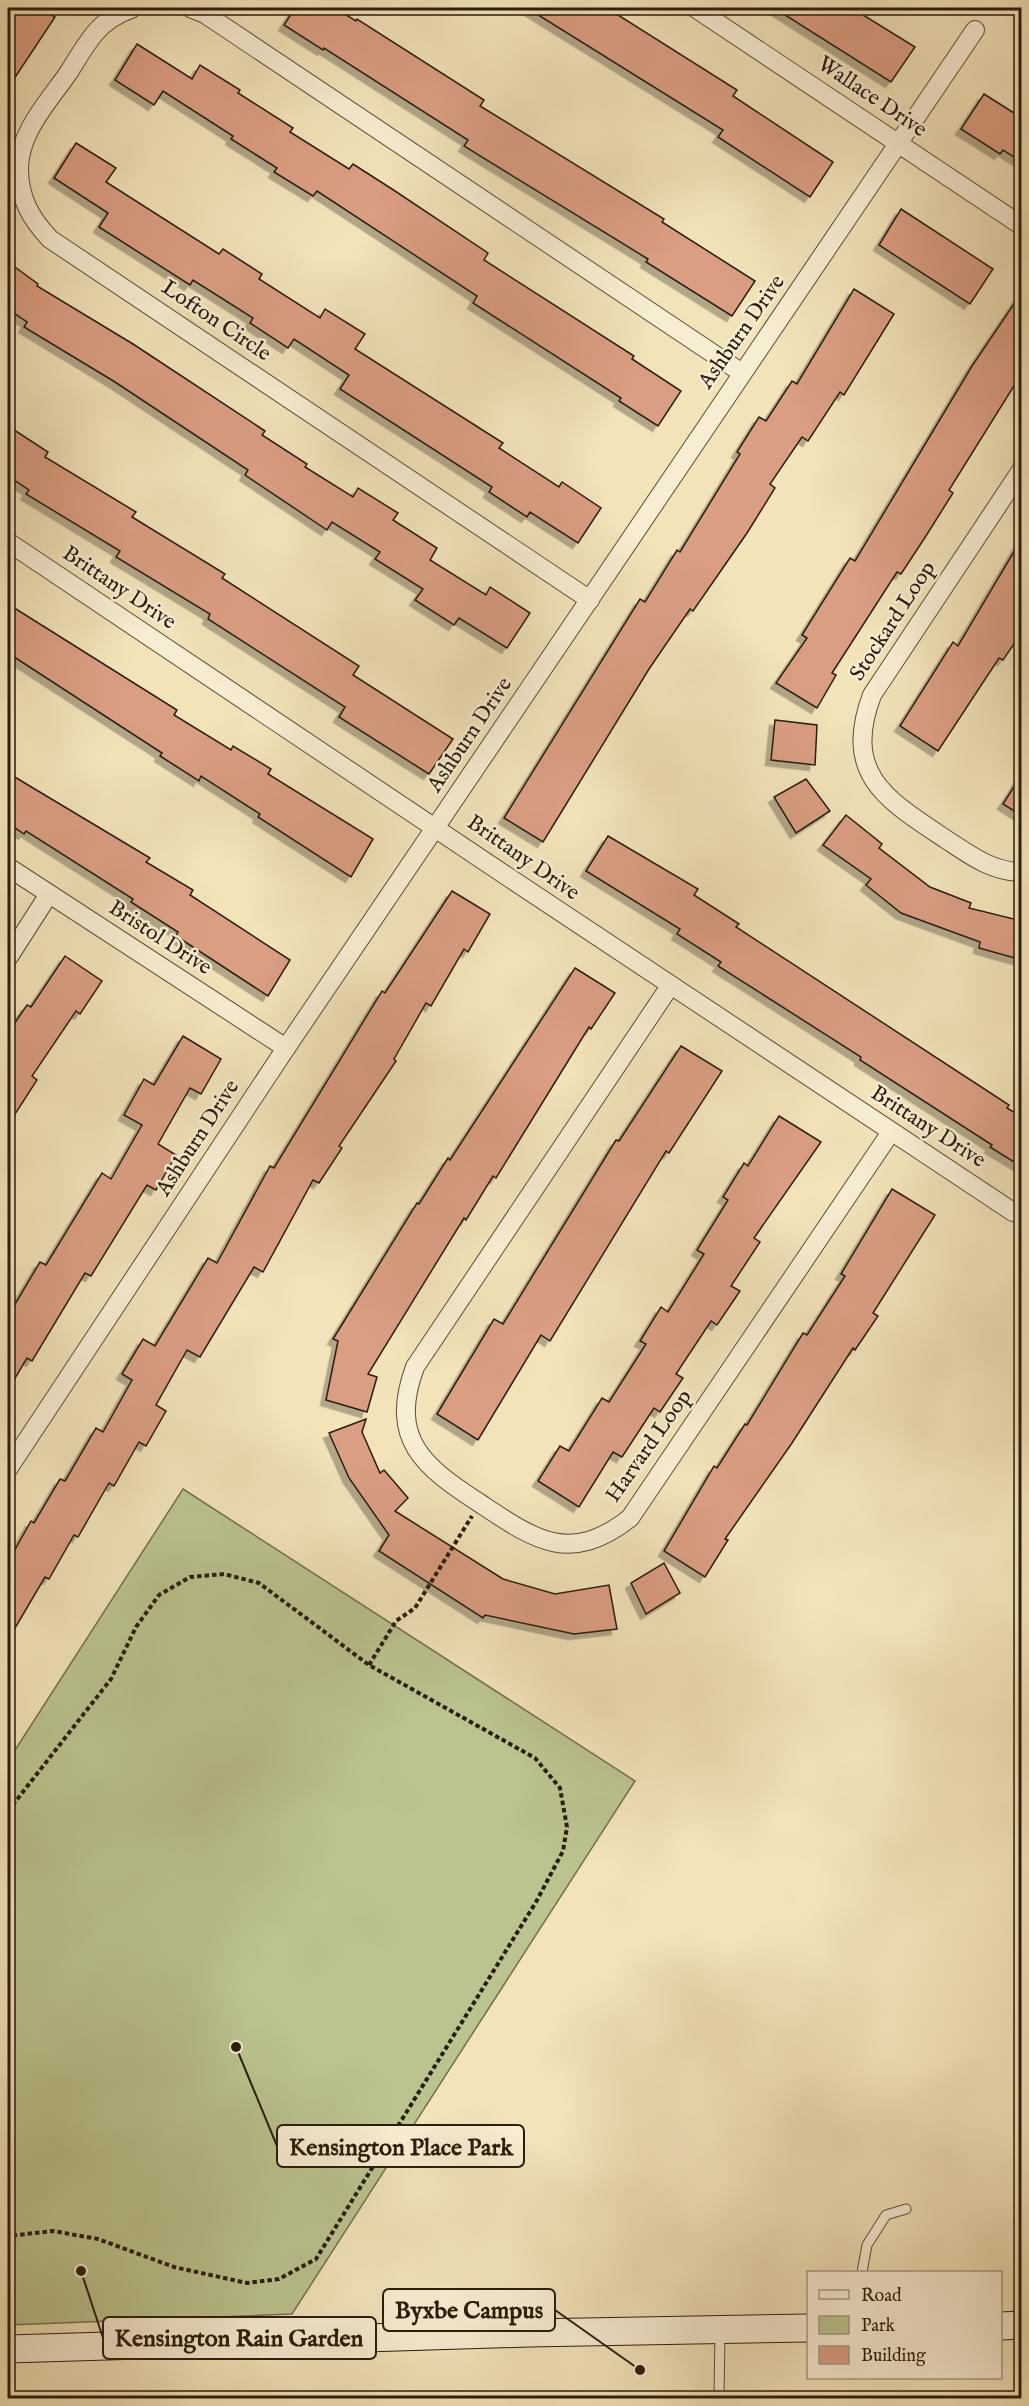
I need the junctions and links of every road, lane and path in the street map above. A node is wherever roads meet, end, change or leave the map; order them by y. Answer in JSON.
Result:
{"nodes":[{"id":1,"x":133,"y":8,"type":"edge"},
{"id":2,"x":190,"y":8,"type":"edge"},
{"id":3,"x":695,"y":8,"type":"edge"},
{"id":4,"x":975,"y":30,"type":"dead end"},
{"id":5,"x":899,"y":144,"type":"junction"},
{"id":6,"x":1022,"y":226,"type":"edge"},
{"id":7,"x":742,"y":373,"type":"junction"},
{"id":8,"x":1022,"y":469,"type":"edge"},
{"id":9,"x":8,"y":542,"type":"edge"},
{"id":10,"x":590,"y":600,"type":"junction"},
{"id":11,"x":437,"y":828,"type":"junction"},
{"id":12,"x":8,"y":867,"type":"edge"},
{"id":13,"x":1022,"y":872,"type":"edge"},
{"id":14,"x":49,"y":894,"type":"junction"},
{"id":15,"x":8,"y":958,"type":"edge"},
{"id":16,"x":670,"y":986,"type":"junction"},
{"id":17,"x":286,"y":1048,"type":"junction"},
{"id":18,"x":891,"y":1131,"type":"junction"},
{"id":19,"x":1013,"y":1212,"type":"dead end"},
{"id":20,"x":8,"y":1469,"type":"edge"},
{"id":21,"x":480,"y":1503,"type":"junction"},
{"id":22,"x":369,"y":1665,"type":"junction"},
{"id":23,"x":8,"y":1811,"type":"edge"},
{"id":24,"x":906,"y":2209,"type":"dead end"},
{"id":25,"x":8,"y":2236,"type":"edge"},
{"id":26,"x":862,"y":2271,"type":"edge"},
{"id":27,"x":1022,"y":2325,"type":"edge"},
{"id":28,"x":1002,"y":2326,"type":"edge"},
{"id":29,"x":807,"y":2328,"type":"edge"},
{"id":30,"x":720,"y":2331,"type":"junction"},
{"id":31,"x":8,"y":2349,"type":"edge"},
{"id":32,"x":719,"y":2398,"type":"edge"}],
"edges":[{"from":1,"to":10,"type":"street","name":"Lofton Circle"},
{"from":2,"to":7,"type":"street"},
{"from":3,"to":5,"type":"street","name":"Wallace Drive"},
{"from":4,"to":5,"type":"street","name":"Ashburn Drive"},
{"from":5,"to":6,"type":"street","name":"Wallace Drive"},
{"from":5,"to":7,"type":"street","name":"Ashburn Drive"},
{"from":7,"to":10,"type":"street","name":"Ashburn Drive"},
{"from":8,"to":13,"type":"street","name":"Stockard Loop"},
{"from":9,"to":11,"type":"street","name":"Brittany Drive"},
{"from":10,"to":11,"type":"street","name":"Ashburn Drive"},
{"from":11,"to":16,"type":"street","name":"Brittany Drive"},
{"from":11,"to":17,"type":"street","name":"Ashburn Drive"},
{"from":12,"to":14,"type":"street","name":"Bristol Drive"},
{"from":14,"to":15,"type":"street"},
{"from":14,"to":17,"type":"street","name":"Bristol Drive"},
{"from":16,"to":18,"type":"street","name":"Brittany Drive"},
{"from":16,"to":21,"type":"street","name":"Harvard Loop"},
{"from":17,"to":20,"type":"street","name":"Ashburn Drive"},
{"from":18,"to":19,"type":"street","name":"Brittany Drive"},
{"from":18,"to":21,"type":"street","name":"Harvard Loop"},
{"from":21,"to":22,"type":"path"},
{"from":22,"to":23,"type":"path"},
{"from":22,"to":25,"type":"path"},
{"from":24,"to":26,"type":"lane"},
{"from":27,"to":28,"type":"main road"},
{"from":29,"to":30,"type":"main road"},
{"from":30,"to":31,"type":"main road"},
{"from":30,"to":32,"type":"lane"}]}
